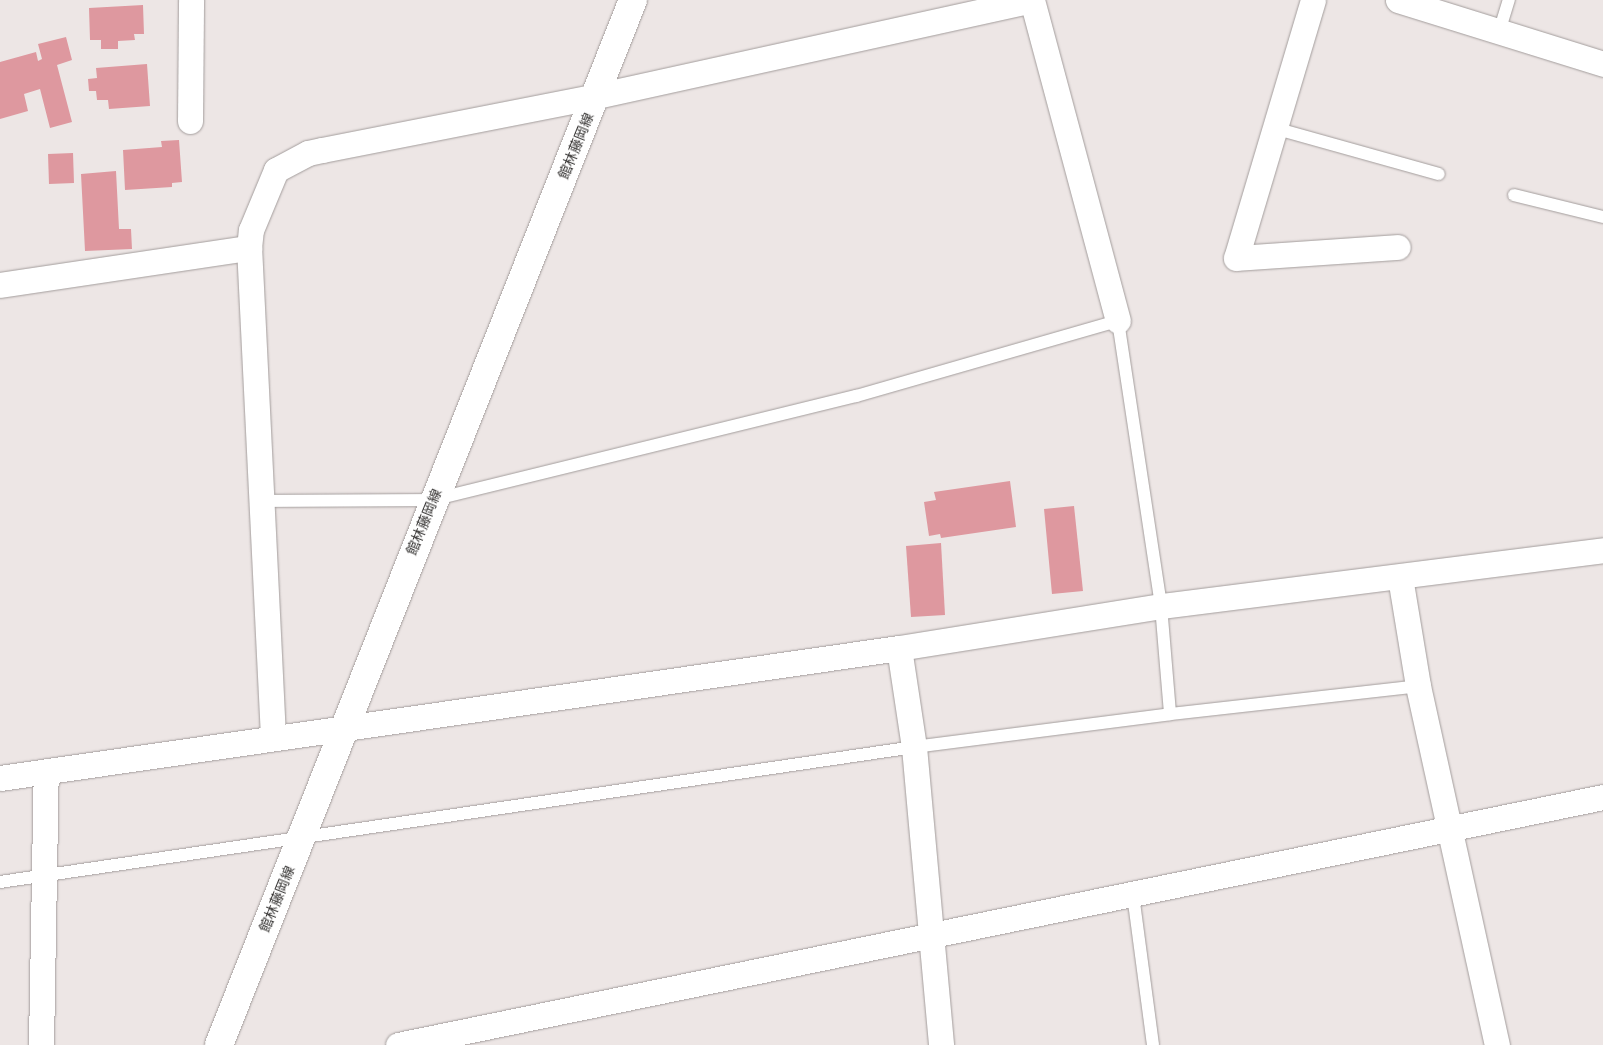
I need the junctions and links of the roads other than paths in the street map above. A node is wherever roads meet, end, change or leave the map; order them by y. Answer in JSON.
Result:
{"nodes":[{"id":1,"x":191,"y":0,"type":"edge"},
{"id":2,"x":633,"y":0,"type":"edge"},
{"id":3,"x":1032,"y":0,"type":"edge"},
{"id":4,"x":1313,"y":0,"type":"edge"},
{"id":5,"x":1398,"y":0,"type":"edge"},
{"id":6,"x":1509,"y":0,"type":"edge"},
{"id":7,"x":1499,"y":32,"type":"junction"},
{"id":8,"x":1603,"y":64,"type":"edge"},
{"id":9,"x":596,"y":96,"type":"junction"},
{"id":10,"x":190,"y":121,"type":"dead end"},
{"id":11,"x":1274,"y":128,"type":"junction"},
{"id":12,"x":1439,"y":174,"type":"dead end"},
{"id":13,"x":1514,"y":195,"type":"dead end"},
{"id":14,"x":1603,"y":217,"type":"edge"},
{"id":15,"x":1398,"y":246,"type":"dead end"},
{"id":16,"x":249,"y":248,"type":"junction"},
{"id":17,"x":0,"y":285,"type":"edge"},
{"id":18,"x":1118,"y":321,"type":"junction"},
{"id":19,"x":432,"y":500,"type":"junction"},
{"id":20,"x":259,"y":501,"type":"junction"},
{"id":21,"x":1603,"y":550,"type":"edge"},
{"id":22,"x":1400,"y":576,"type":"junction"},
{"id":23,"x":1160,"y":606,"type":"junction"},
{"id":24,"x":899,"y":648,"type":"junction"},
{"id":25,"x":1418,"y":686,"type":"junction"},
{"id":26,"x":1170,"y":714,"type":"junction"},
{"id":27,"x":343,"y":727,"type":"junction"},
{"id":28,"x":273,"y":737,"type":"junction"},
{"id":29,"x":914,"y":747,"type":"junction"},
{"id":30,"x":46,"y":772,"type":"junction"},
{"id":31,"x":0,"y":778,"type":"edge"},
{"id":32,"x":1603,"y":797,"type":"edge"},
{"id":33,"x":1449,"y":828,"type":"junction"},
{"id":34,"x":302,"y":837,"type":"junction"},
{"id":35,"x":44,"y":877,"type":"junction"},
{"id":36,"x":0,"y":882,"type":"edge"},
{"id":37,"x":1134,"y":895,"type":"junction"},
{"id":38,"x":930,"y":936,"type":"junction"},
{"id":39,"x":41,"y":1045,"type":"edge"},
{"id":40,"x":219,"y":1045,"type":"edge"},
{"id":41,"x":398,"y":1045,"type":"edge"},
{"id":42,"x":941,"y":1045,"type":"edge"},
{"id":43,"x":1153,"y":1045,"type":"edge"},
{"id":44,"x":1497,"y":1045,"type":"edge"}],
"edges":[{"from":1,"to":10,"type":"street"},
{"from":2,"to":9,"type":"main road","name":"館林藤岡線"},
{"from":3,"to":9,"type":"street"},
{"from":3,"to":18,"type":"street"},
{"from":4,"to":11,"type":"street"},
{"from":5,"to":7,"type":"street"},
{"from":6,"to":7,"type":"lane"},
{"from":7,"to":8,"type":"street"},
{"from":9,"to":16,"type":"street"},
{"from":9,"to":19,"type":"main road","name":"館林藤岡線"},
{"from":11,"to":12,"type":"lane"},
{"from":11,"to":15,"type":"street"},
{"from":13,"to":14,"type":"lane"},
{"from":16,"to":17,"type":"street"},
{"from":16,"to":20,"type":"street"},
{"from":18,"to":19,"type":"lane"},
{"from":18,"to":23,"type":"lane"},
{"from":19,"to":20,"type":"lane"},
{"from":19,"to":27,"type":"main road","name":"館林藤岡線"},
{"from":20,"to":28,"type":"street"},
{"from":21,"to":22,"type":"street"},
{"from":22,"to":23,"type":"street"},
{"from":22,"to":25,"type":"street"},
{"from":23,"to":24,"type":"street"},
{"from":23,"to":26,"type":"lane"},
{"from":24,"to":27,"type":"street"},
{"from":24,"to":29,"type":"street"},
{"from":25,"to":26,"type":"lane"},
{"from":25,"to":33,"type":"street"},
{"from":26,"to":29,"type":"lane"},
{"from":27,"to":28,"type":"street"},
{"from":27,"to":34,"type":"main road","name":"館林藤岡線"},
{"from":28,"to":30,"type":"street"},
{"from":29,"to":34,"type":"lane"},
{"from":29,"to":38,"type":"street"},
{"from":30,"to":31,"type":"street"},
{"from":30,"to":35,"type":"street"},
{"from":32,"to":33,"type":"street"},
{"from":33,"to":37,"type":"street"},
{"from":33,"to":44,"type":"street"},
{"from":34,"to":35,"type":"lane"},
{"from":34,"to":40,"type":"main road","name":"館林藤岡線"},
{"from":35,"to":36,"type":"lane"},
{"from":35,"to":39,"type":"street"},
{"from":37,"to":38,"type":"street"},
{"from":37,"to":43,"type":"lane"},
{"from":38,"to":41,"type":"street"},
{"from":38,"to":42,"type":"street"}]}
